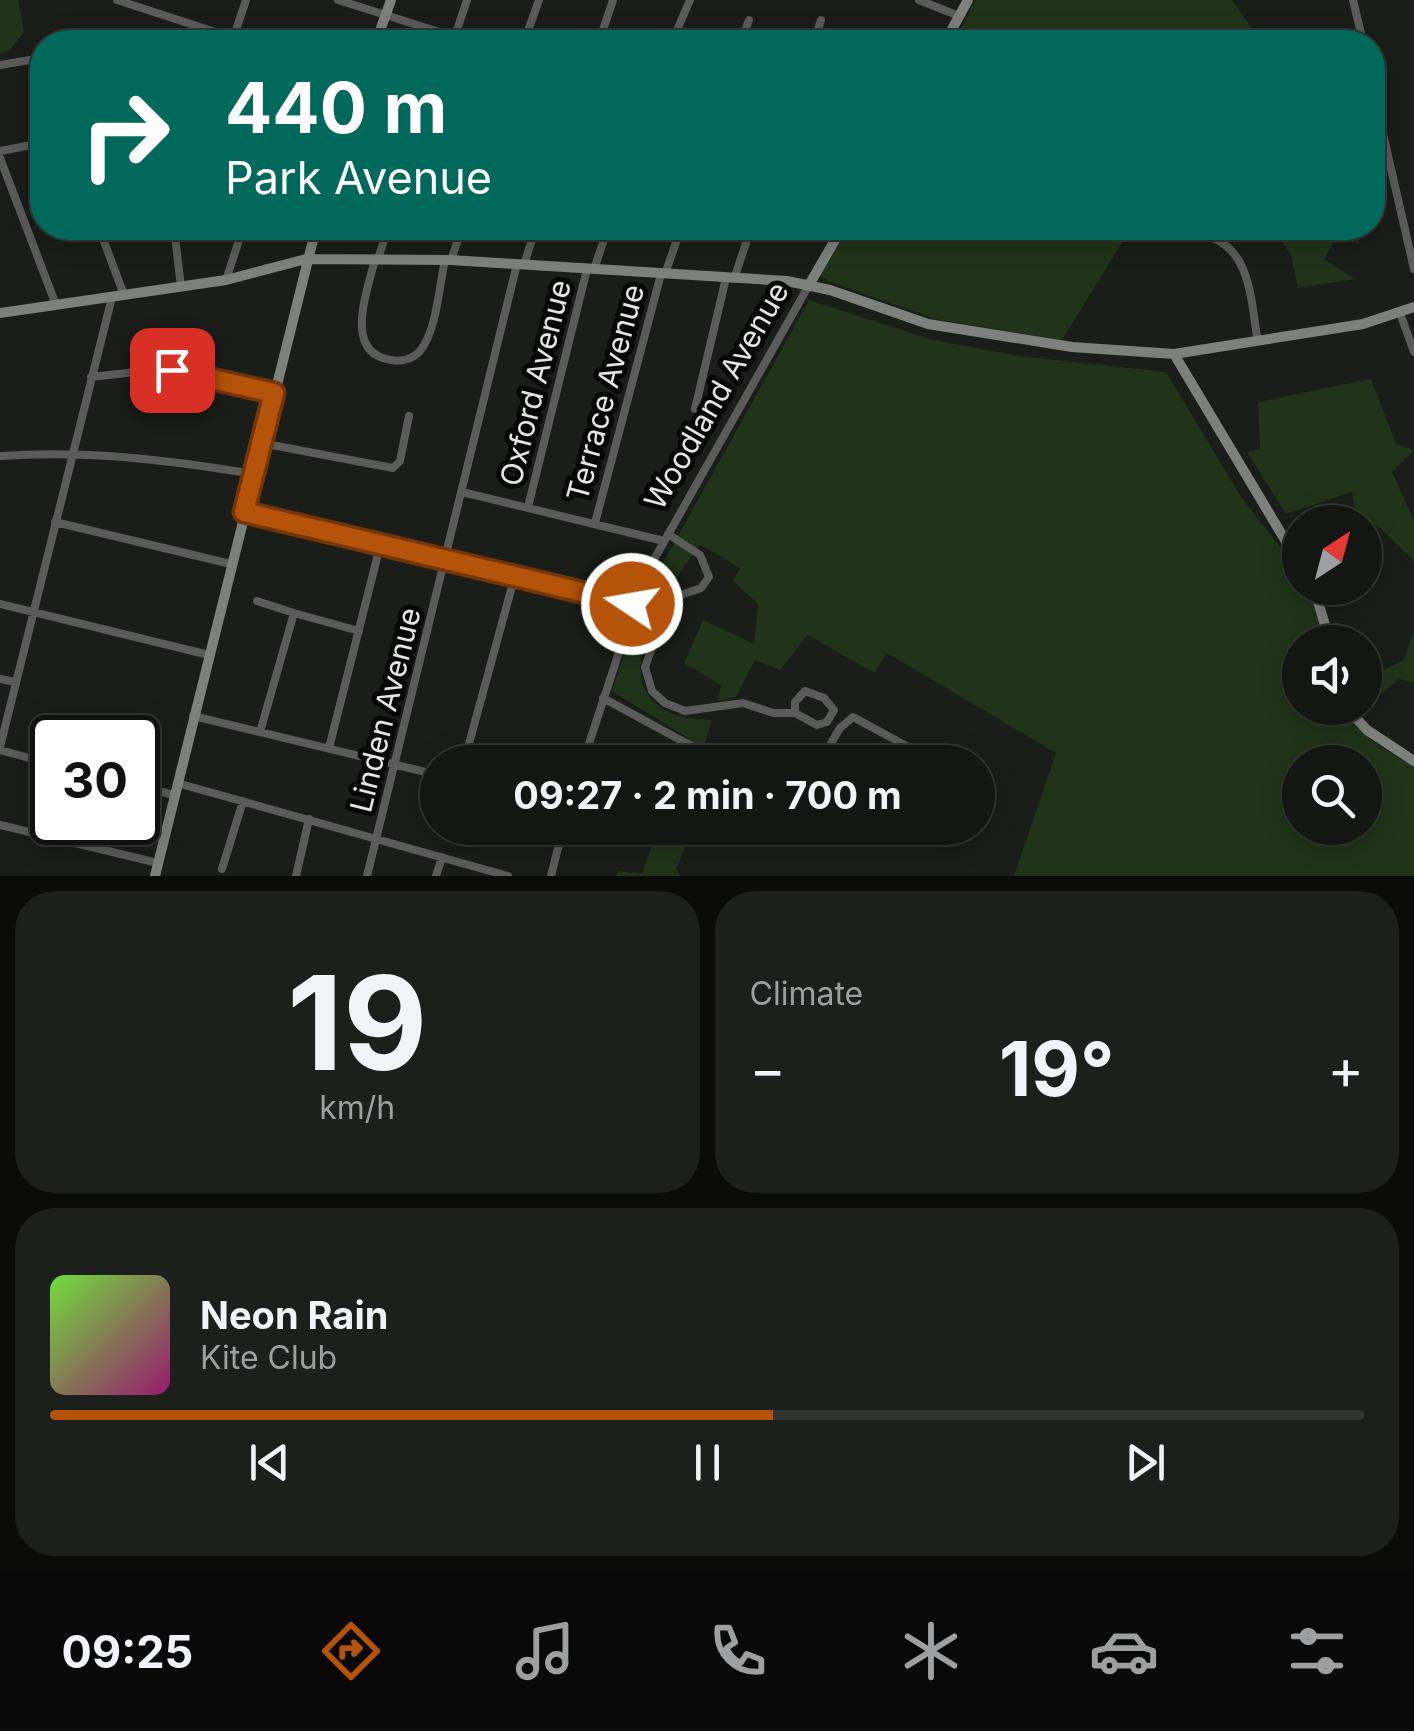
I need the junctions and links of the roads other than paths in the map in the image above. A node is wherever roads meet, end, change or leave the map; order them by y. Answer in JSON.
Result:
{"nodes":[{"id":1,"x":118,"y":0,"type":"edge"},
{"id":2,"x":246,"y":0,"type":"edge"},
{"id":3,"x":338,"y":0,"type":"edge"},
{"id":4,"x":391,"y":0,"type":"edge"},
{"id":5,"x":467,"y":0,"type":"edge"},
{"id":6,"x":539,"y":0,"type":"edge"},
{"id":7,"x":612,"y":0,"type":"edge"},
{"id":8,"x":690,"y":0,"type":"edge"},
{"id":9,"x":919,"y":0,"type":"edge"},
{"id":10,"x":968,"y":0,"type":"edge"},
{"id":11,"x":1353,"y":0,"type":"edge"},
{"id":12,"x":386,"y":14,"type":"junction"},
{"id":13,"x":959,"y":16,"type":"junction"},
{"id":14,"x":749,"y":20,"type":"dead end"},
{"id":15,"x":821,"y":20,"type":"dead end"},
{"id":16,"x":204,"y":30,"type":"edge"},
{"id":17,"x":236,"y":30,"type":"edge"},
{"id":18,"x":380,"y":30,"type":"edge"},
{"id":19,"x":428,"y":30,"type":"edge"},
{"id":20,"x":457,"y":30,"type":"edge"},
{"id":21,"x":528,"y":30,"type":"edge"},
{"id":22,"x":603,"y":30,"type":"edge"},
{"id":23,"x":677,"y":30,"type":"edge"},
{"id":24,"x":746,"y":30,"type":"edge"},
{"id":25,"x":818,"y":30,"type":"edge"},
{"id":26,"x":951,"y":30,"type":"edge"},
{"id":27,"x":1360,"y":30,"type":"edge"},
{"id":28,"x":30,"y":60,"type":"edge"},
{"id":29,"x":0,"y":65,"type":"edge"},
{"id":30,"x":1385,"y":143,"type":"edge"},
{"id":31,"x":30,"y":146,"type":"edge"},
{"id":32,"x":0,"y":154,"type":"edge"},
{"id":33,"x":30,"y":235,"type":"edge"},
{"id":34,"x":32,"y":240,"type":"edge"},
{"id":35,"x":102,"y":240,"type":"edge"},
{"id":36,"x":175,"y":240,"type":"edge"},
{"id":37,"x":239,"y":240,"type":"edge"},
{"id":38,"x":312,"y":240,"type":"edge"},
{"id":39,"x":383,"y":240,"type":"edge"},
{"id":40,"x":457,"y":240,"type":"edge"},
{"id":41,"x":531,"y":240,"type":"edge"},
{"id":42,"x":603,"y":240,"type":"edge"},
{"id":43,"x":676,"y":240,"type":"edge"},
{"id":44,"x":746,"y":240,"type":"edge"},
{"id":45,"x":835,"y":240,"type":"edge"},
{"id":46,"x":1216,"y":240,"type":"edge"},
{"id":47,"x":306,"y":259,"type":"junction"},
{"id":48,"x":376,"y":259,"type":"junction"},
{"id":49,"x":448,"y":260,"type":"junction"},
{"id":50,"x":520,"y":264,"type":"junction"},
{"id":51,"x":590,"y":269,"type":"junction"},
{"id":52,"x":1414,"y":269,"type":"edge"},
{"id":53,"x":663,"y":274,"type":"junction"},
{"id":54,"x":730,"y":278,"type":"junction"},
{"id":55,"x":226,"y":280,"type":"junction"},
{"id":56,"x":809,"y":284,"type":"junction"},
{"id":57,"x":181,"y":287,"type":"junction"},
{"id":58,"x":118,"y":296,"type":"junction"},
{"id":59,"x":56,"y":305,"type":"junction"},
{"id":60,"x":1414,"y":307,"type":"edge"},
{"id":61,"x":0,"y":313,"type":"edge"},
{"id":62,"x":1400,"y":313,"type":"junction"},
{"id":63,"x":1257,"y":338,"type":"junction"},
{"id":64,"x":1414,"y":352,"type":"edge"},
{"id":65,"x":1174,"y":354,"type":"junction"},
{"id":66,"x":92,"y":377,"type":"junction"},
{"id":67,"x":274,"y":393,"type":"junction"},
{"id":68,"x":695,"y":409,"type":"dead end"},
{"id":69,"x":409,"y":416,"type":"dead end"},
{"id":70,"x":261,"y":442,"type":"junction"},
{"id":71,"x":72,"y":453,"type":"junction"},
{"id":72,"x":0,"y":456,"type":"edge"},
{"id":73,"x":253,"y":474,"type":"junction"},
{"id":74,"x":462,"y":492,"type":"junction"},
{"id":75,"x":528,"y":507,"type":"junction"},
{"id":76,"x":244,"y":512,"type":"junction"},
{"id":77,"x":55,"y":522,"type":"junction"},
{"id":78,"x":595,"y":523,"type":"junction"},
{"id":79,"x":1282,"y":535,"type":"edge"},
{"id":80,"x":666,"y":537,"type":"junction"},
{"id":81,"x":380,"y":546,"type":"junction"},
{"id":82,"x":447,"y":562,"type":"junction"},
{"id":83,"x":231,"y":564,"type":"junction"},
{"id":84,"x":514,"y":579,"type":"junction"},
{"id":85,"x":257,"y":601,"type":"dead end"},
{"id":86,"x":0,"y":604,"type":"edge"},
{"id":87,"x":632,"y":604,"type":"junction"},
{"id":88,"x":32,"y":612,"type":"junction"},
{"id":89,"x":294,"y":613,"type":"junction"},
{"id":90,"x":359,"y":631,"type":"junction"},
{"id":91,"x":208,"y":655,"type":"junction"},
{"id":92,"x":0,"y":679,"type":"edge"},
{"id":93,"x":16,"y":682,"type":"junction"},
{"id":94,"x":603,"y":698,"type":"junction"},
{"id":95,"x":795,"y":713,"type":"junction"},
{"id":96,"x":193,"y":716,"type":"junction"},
{"id":97,"x":1362,"y":725,"type":"edge"},
{"id":98,"x":260,"y":732,"type":"junction"},
{"id":99,"x":469,"y":745,"type":"edge"},
{"id":100,"x":588,"y":745,"type":"edge"},
{"id":101,"x":690,"y":745,"type":"edge"},
{"id":102,"x":830,"y":745,"type":"edge"},
{"id":103,"x":905,"y":745,"type":"edge"},
{"id":104,"x":329,"y":748,"type":"junction"},
{"id":105,"x":0,"y":749,"type":"edge"},
{"id":106,"x":30,"y":758,"type":"edge"},
{"id":107,"x":1414,"y":761,"type":"edge"},
{"id":108,"x":398,"y":765,"type":"junction"},
{"id":109,"x":420,"y":770,"type":"edge"},
{"id":110,"x":160,"y":788,"type":"edge"},
{"id":111,"x":176,"y":789,"type":"junction"},
{"id":112,"x":243,"y":801,"type":"junction"},
{"id":113,"x":309,"y":819,"type":"junction"},
{"id":114,"x":0,"y":825,"type":"edge"},
{"id":115,"x":376,"y":836,"type":"junction"},
{"id":116,"x":558,"y":845,"type":"edge"},
{"id":117,"x":442,"y":857,"type":"junction"},
{"id":118,"x":158,"y":863,"type":"junction"},
{"id":119,"x":222,"y":869,"type":"dead end"},
{"id":120,"x":155,"y":876,"type":"edge"},
{"id":121,"x":296,"y":876,"type":"edge"},
{"id":122,"x":367,"y":876,"type":"edge"},
{"id":123,"x":436,"y":876,"type":"edge"},
{"id":124,"x":508,"y":876,"type":"edge"},
{"id":125,"x":550,"y":876,"type":"edge"}],
"edges":[{"from":1,"to":16,"type":"street"},
{"from":2,"to":17,"type":"street"},
{"from":3,"to":12,"type":"street"},
{"from":4,"to":12,"type":"main road"},
{"from":5,"to":20,"type":"street"},
{"from":6,"to":21,"type":"street"},
{"from":7,"to":22,"type":"street"},
{"from":8,"to":23,"type":"street"},
{"from":9,"to":13,"type":"street"},
{"from":10,"to":13,"type":"main road"},
{"from":11,"to":27,"type":"street"},
{"from":12,"to":18,"type":"main road"},
{"from":12,"to":19,"type":"street"},
{"from":13,"to":26,"type":"main road"},
{"from":14,"to":24,"type":"street"},
{"from":15,"to":25,"type":"street"},
{"from":28,"to":29,"type":"street"},
{"from":30,"to":52,"type":"street"},
{"from":31,"to":32,"type":"street"},
{"from":32,"to":33,"type":"street"},
{"from":34,"to":59,"type":"street"},
{"from":35,"to":58,"type":"street"},
{"from":36,"to":57,"type":"street"},
{"from":37,"to":55,"type":"street"},
{"from":38,"to":47,"type":"main road"},
{"from":39,"to":48,"type":"street"},
{"from":40,"to":49,"type":"street"},
{"from":41,"to":50,"type":"street","name":"Linden Avenue"},
{"from":42,"to":51,"type":"street","name":"Oxford Avenue"},
{"from":43,"to":53,"type":"street","name":"Terrace Avenue"},
{"from":44,"to":54,"type":"street"},
{"from":45,"to":56,"type":"main road","name":"Woodland Avenue"},
{"from":46,"to":63,"type":"street"},
{"from":47,"to":48,"type":"main road"},
{"from":47,"to":55,"type":"main road"},
{"from":47,"to":67,"type":"main road"},
{"from":48,"to":49,"type":"main road"},
{"from":48,"to":49,"type":"street"},
{"from":49,"to":50,"type":"main road"},
{"from":50,"to":51,"type":"main road"},
{"from":50,"to":74,"type":"street","name":"Linden Avenue"},
{"from":51,"to":53,"type":"main road"},
{"from":51,"to":75,"type":"street","name":"Oxford Avenue"},
{"from":53,"to":54,"type":"main road"},
{"from":53,"to":78,"type":"street","name":"Terrace Avenue"},
{"from":54,"to":56,"type":"main road"},
{"from":54,"to":68,"type":"street"},
{"from":55,"to":57,"type":"main road"},
{"from":56,"to":65,"type":"main road"},
{"from":56,"to":80,"type":"street","name":"Woodland Avenue"},
{"from":57,"to":58,"type":"main road"},
{"from":58,"to":59,"type":"main road"},
{"from":58,"to":66,"type":"street"},
{"from":59,"to":61,"type":"main road"},
{"from":60,"to":62,"type":"main road"},
{"from":62,"to":63,"type":"main road"},
{"from":62,"to":64,"type":"street"},
{"from":63,"to":65,"type":"main road"},
{"from":65,"to":79,"type":"main road"},
{"from":66,"to":67,"type":"street"},
{"from":66,"to":71,"type":"street"},
{"from":67,"to":70,"type":"main road"},
{"from":69,"to":70,"type":"street"},
{"from":70,"to":73,"type":"main road"},
{"from":71,"to":72,"type":"street"},
{"from":71,"to":73,"type":"street"},
{"from":71,"to":77,"type":"street"},
{"from":73,"to":76,"type":"main road"},
{"from":74,"to":75,"type":"street"},
{"from":74,"to":82,"type":"street","name":"Linden Avenue"},
{"from":75,"to":78,"type":"street"},
{"from":76,"to":81,"type":"street"},
{"from":76,"to":83,"type":"main road"},
{"from":77,"to":83,"type":"street"},
{"from":77,"to":88,"type":"street"},
{"from":78,"to":80,"type":"street"},
{"from":80,"to":87,"type":"street","name":"Woodland Avenue"},
{"from":80,"to":95,"type":"street"},
{"from":81,"to":82,"type":"street"},
{"from":81,"to":90,"type":"street"},
{"from":82,"to":84,"type":"street"},
{"from":82,"to":108,"type":"street","name":"Linden Avenue"},
{"from":83,"to":91,"type":"main road"},
{"from":84,"to":87,"type":"street"},
{"from":84,"to":99,"type":"street"},
{"from":85,"to":89,"type":"street"},
{"from":86,"to":88,"type":"street"},
{"from":87,"to":94,"type":"street","name":"Woodland Avenue"},
{"from":88,"to":91,"type":"street"},
{"from":88,"to":93,"type":"street"},
{"from":89,"to":90,"type":"street"},
{"from":89,"to":98,"type":"street"},
{"from":90,"to":104,"type":"street"},
{"from":91,"to":96,"type":"main road"},
{"from":92,"to":93,"type":"street"},
{"from":93,"to":105,"type":"street"},
{"from":94,"to":100,"type":"street","name":"Woodland Avenue"},
{"from":94,"to":101,"type":"street"},
{"from":95,"to":95,"type":"street"},
{"from":96,"to":98,"type":"street"},
{"from":96,"to":111,"type":"main road"},
{"from":97,"to":107,"type":"main road"},
{"from":98,"to":104,"type":"street"},
{"from":102,"to":103,"type":"street"},
{"from":104,"to":108,"type":"street"},
{"from":105,"to":106,"type":"street"},
{"from":108,"to":109,"type":"street"},
{"from":108,"to":115,"type":"street","name":"Linden Avenue"},
{"from":110,"to":111,"type":"street"},
{"from":111,"to":112,"type":"street"},
{"from":111,"to":118,"type":"main road"},
{"from":112,"to":113,"type":"street"},
{"from":112,"to":119,"type":"street"},
{"from":113,"to":115,"type":"street"},
{"from":113,"to":121,"type":"street"},
{"from":114,"to":118,"type":"street"},
{"from":115,"to":117,"type":"street"},
{"from":115,"to":122,"type":"street","name":"Linden Avenue"},
{"from":116,"to":125,"type":"street"},
{"from":117,"to":123,"type":"street"},
{"from":117,"to":124,"type":"street"},
{"from":118,"to":120,"type":"main road"}]}
